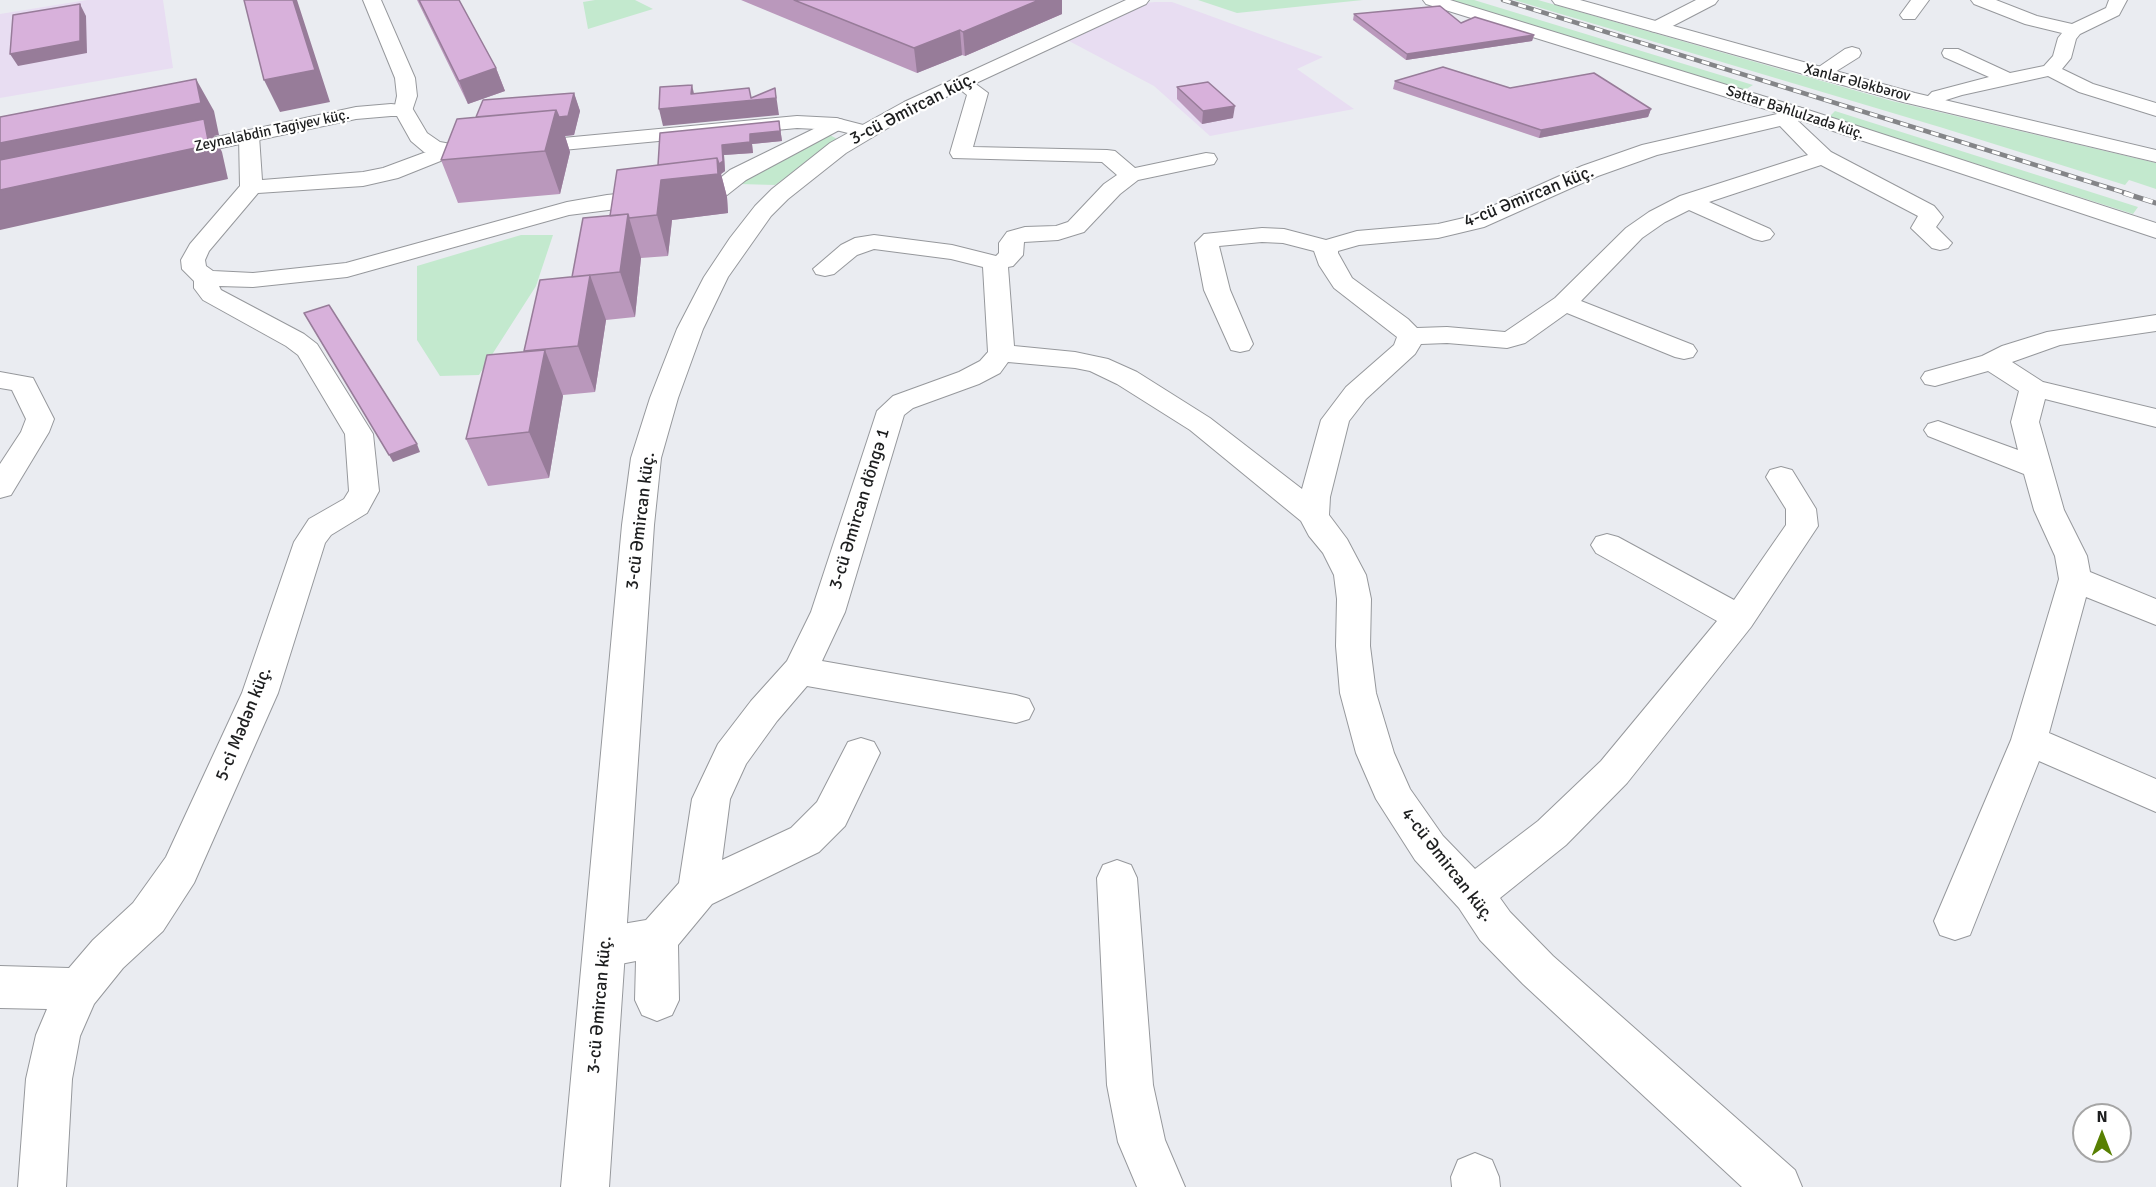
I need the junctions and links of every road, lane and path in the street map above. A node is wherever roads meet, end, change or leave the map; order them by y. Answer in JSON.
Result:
{"nodes":[{"id":1,"x":372,"y":0,"type":"edge"},
{"id":2,"x":1140,"y":0,"type":"edge"},
{"id":3,"x":1432,"y":0,"type":"edge"},
{"id":4,"x":1561,"y":0,"type":"edge"},
{"id":5,"x":1709,"y":0,"type":"edge"},
{"id":6,"x":1920,"y":0,"type":"edge"},
{"id":7,"x":1980,"y":0,"type":"edge"},
{"id":8,"x":2118,"y":0,"type":"edge"},
{"id":9,"x":1088,"y":14,"type":"edge"},
{"id":10,"x":1909,"y":15,"type":"dead end"},
{"id":11,"x":1656,"y":27,"type":"junction"},
{"id":12,"x":2074,"y":30,"type":"junction"},
{"id":13,"x":1852,"y":53,"type":"dead end"},
{"id":14,"x":1951,"y":53,"type":"dead end"},
{"id":15,"x":2050,"y":70,"type":"junction"},
{"id":16,"x":1820,"y":73,"type":"junction"},
{"id":17,"x":2008,"y":79,"type":"junction"},
{"id":18,"x":962,"y":83,"type":"junction"},
{"id":19,"x":1931,"y":103,"type":"junction"},
{"id":20,"x":404,"y":110,"type":"junction"},
{"id":21,"x":2156,"y":110,"type":"edge"},
{"id":22,"x":1791,"y":116,"type":"junction"},
{"id":23,"x":850,"y":128,"type":"junction"},
{"id":24,"x":249,"y":136,"type":"junction"},
{"id":25,"x":445,"y":151,"type":"junction"},
{"id":26,"x":158,"y":156,"type":"edge"},
{"id":27,"x":2156,"y":156,"type":"edge"},
{"id":28,"x":1823,"y":157,"type":"junction"},
{"id":29,"x":1206,"y":159,"type":"dead end"},
{"id":30,"x":1131,"y":175,"type":"junction"},
{"id":31,"x":251,"y":187,"type":"junction"},
{"id":32,"x":1689,"y":201,"type":"junction"},
{"id":33,"x":2156,"y":231,"type":"edge"},
{"id":34,"x":1762,"y":234,"type":"dead end"},
{"id":35,"x":1940,"y":243,"type":"dead end"},
{"id":36,"x":1326,"y":247,"type":"junction"},
{"id":37,"x":995,"y":263,"type":"junction"},
{"id":38,"x":825,"y":270,"type":"dead end"},
{"id":39,"x":207,"y":278,"type":"junction"},
{"id":40,"x":1564,"y":303,"type":"junction"},
{"id":41,"x":2156,"y":323,"type":"edge"},
{"id":42,"x":1410,"y":336,"type":"junction"},
{"id":43,"x":1240,"y":344,"type":"dead end"},
{"id":44,"x":1684,"y":351,"type":"dead end"},
{"id":45,"x":1001,"y":352,"type":"junction"},
{"id":46,"x":1992,"y":362,"type":"junction"},
{"id":47,"x":1935,"y":378,"type":"dead end"},
{"id":48,"x":0,"y":380,"type":"edge"},
{"id":49,"x":2034,"y":388,"type":"junction"},
{"id":50,"x":2156,"y":418,"type":"edge"},
{"id":51,"x":1938,"y":430,"type":"dead end"},
{"id":52,"x":2037,"y":468,"type":"junction"},
{"id":53,"x":1781,"y":477,"type":"dead end"},
{"id":54,"x":0,"y":488,"type":"edge"},
{"id":55,"x":1314,"y":515,"type":"junction"},
{"id":56,"x":1607,"y":545,"type":"dead end"},
{"id":57,"x":2075,"y":579,"type":"junction"},
{"id":58,"x":2156,"y":613,"type":"edge"},
{"id":59,"x":1739,"y":618,"type":"junction"},
{"id":60,"x":799,"y":671,"type":"junction"},
{"id":61,"x":1016,"y":709,"type":"dead end"},
{"id":62,"x":2029,"y":740,"type":"junction"},
{"id":63,"x":861,"y":753,"type":"dead end"},
{"id":64,"x":2156,"y":796,"type":"edge"},
{"id":65,"x":1117,"y":878,"type":"dead end"},
{"id":66,"x":698,"y":891,"type":"junction"},
{"id":67,"x":1473,"y":895,"type":"junction"},
{"id":68,"x":1955,"y":921,"type":"dead end"},
{"id":69,"x":657,"y":938,"type":"junction"},
{"id":70,"x":605,"y":946,"type":"junction"},
{"id":71,"x":0,"y":987,"type":"edge"},
{"id":72,"x":79,"y":989,"type":"junction"},
{"id":73,"x":657,"y":1000,"type":"dead end"},
{"id":74,"x":42,"y":1187,"type":"edge"},
{"id":75,"x":585,"y":1187,"type":"edge"},
{"id":76,"x":1161,"y":1187,"type":"edge"},
{"id":77,"x":1778,"y":1187,"type":"edge"}],
"edges":[{"from":1,"to":20,"type":"street"},
{"from":2,"to":9,"type":"street","name":"3-cü Əmircan küç."},
{"from":3,"to":22,"type":"street","name":"Səttar Bəhlulzadə küç."},
{"from":4,"to":11,"type":"street","name":"Xanlar Ələkbərov"},
{"from":5,"to":11,"type":"street"},
{"from":6,"to":10,"type":"street"},
{"from":7,"to":12,"type":"street"},
{"from":8,"to":12,"type":"street"},
{"from":9,"to":18,"type":"street","name":"3-cü Əmircan küç."},
{"from":11,"to":16,"type":"street","name":"Xanlar Ələkbərov"},
{"from":12,"to":15,"type":"street"},
{"from":13,"to":16,"type":"street"},
{"from":14,"to":17,"type":"street"},
{"from":15,"to":17,"type":"street"},
{"from":15,"to":21,"type":"street"},
{"from":16,"to":19,"type":"street","name":"Xanlar Ələkbərov"},
{"from":17,"to":19,"type":"street"},
{"from":18,"to":23,"type":"street","name":"3-cü Əmircan küç."},
{"from":18,"to":30,"type":"street"},
{"from":19,"to":27,"type":"street","name":"Xanlar Ələkbərov"},
{"from":20,"to":24,"type":"street","name":"Zeynalabdin Tagiyev küç."},
{"from":20,"to":25,"type":"street"},
{"from":22,"to":28,"type":"street"},
{"from":22,"to":33,"type":"street","name":"Səttar Bəhlulzadə küç."},
{"from":22,"to":36,"type":"street","name":"4-cü Əmircan küç."},
{"from":23,"to":25,"type":"street"},
{"from":23,"to":39,"type":"street"},
{"from":23,"to":70,"type":"street","name":"3-cü Əmircan küç."},
{"from":24,"to":26,"type":"street","name":"Zeynalabdin Tagiyev küç."},
{"from":24,"to":31,"type":"street"},
{"from":25,"to":31,"type":"street"},
{"from":28,"to":32,"type":"street"},
{"from":28,"to":35,"type":"street"},
{"from":29,"to":30,"type":"street"},
{"from":30,"to":37,"type":"street"},
{"from":31,"to":39,"type":"street","name":"5-ci Mədən küç."},
{"from":32,"to":34,"type":"street"},
{"from":32,"to":40,"type":"street"},
{"from":36,"to":42,"type":"street"},
{"from":36,"to":43,"type":"street"},
{"from":37,"to":38,"type":"street"},
{"from":37,"to":45,"type":"street"},
{"from":39,"to":72,"type":"street","name":"5-ci Mədən küç."},
{"from":40,"to":42,"type":"street"},
{"from":40,"to":44,"type":"street"},
{"from":41,"to":46,"type":"street"},
{"from":42,"to":55,"type":"street"},
{"from":45,"to":55,"type":"street","name":"4-cü Əmircan küç."},
{"from":45,"to":60,"type":"street","name":"3-cü Əmircan döngə 1"},
{"from":46,"to":47,"type":"street"},
{"from":46,"to":49,"type":"street"},
{"from":48,"to":54,"type":"street"},
{"from":49,"to":50,"type":"street"},
{"from":49,"to":52,"type":"street"},
{"from":51,"to":52,"type":"street"},
{"from":52,"to":57,"type":"street"},
{"from":53,"to":59,"type":"street"},
{"from":55,"to":67,"type":"street","name":"4-cü Əmircan küç."},
{"from":56,"to":59,"type":"street"},
{"from":57,"to":58,"type":"street"},
{"from":57,"to":62,"type":"street"},
{"from":59,"to":67,"type":"street"},
{"from":60,"to":61,"type":"street"},
{"from":60,"to":66,"type":"street","name":"3-cü Əmircan döngə 1"},
{"from":62,"to":64,"type":"street"},
{"from":62,"to":68,"type":"street"},
{"from":63,"to":66,"type":"street"},
{"from":65,"to":76,"type":"street"},
{"from":66,"to":69,"type":"street"},
{"from":67,"to":77,"type":"street","name":"4-cü Əmircan küç."},
{"from":69,"to":70,"type":"street"},
{"from":69,"to":73,"type":"street"},
{"from":70,"to":75,"type":"street","name":"3-cü Əmircan küç."},
{"from":71,"to":72,"type":"street"},
{"from":72,"to":74,"type":"street","name":"5-ci Mədən küç."}]}
